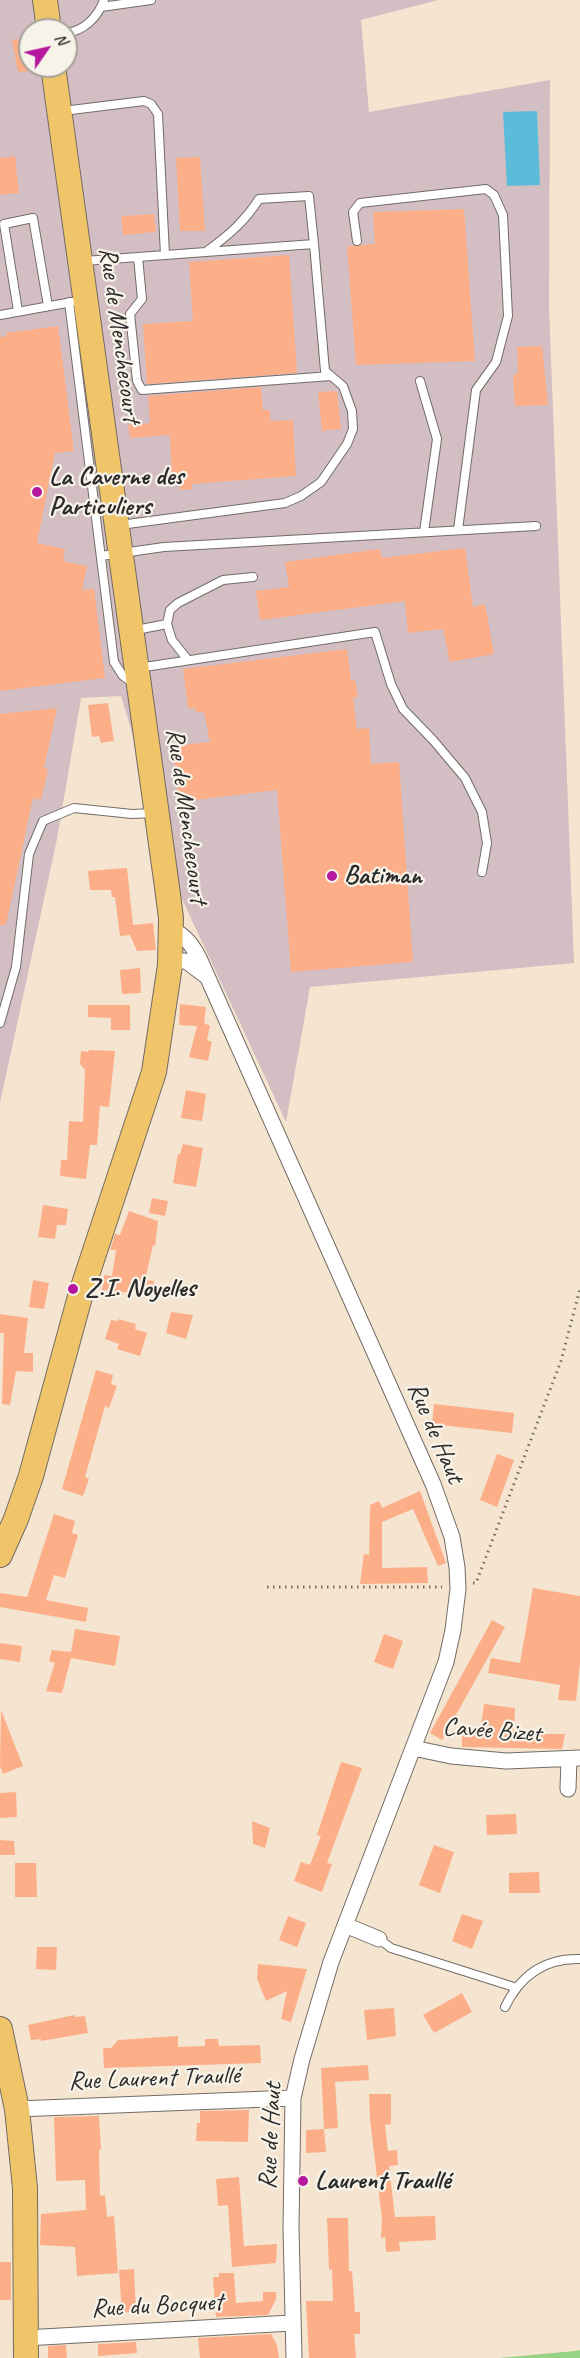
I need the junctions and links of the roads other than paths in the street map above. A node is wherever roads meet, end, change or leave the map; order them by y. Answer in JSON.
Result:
{"nodes":[{"id":1,"x":45,"y":0,"type":"edge"},
{"id":2,"x":151,"y":0,"type":"edge"},
{"id":3,"x":102,"y":4,"type":"edge"},
{"id":4,"x":47,"y":18,"type":"edge"},
{"id":5,"x":78,"y":31,"type":"edge"},
{"id":6,"x":55,"y":78,"type":"edge"},
{"id":7,"x":59,"y":111,"type":"junction"},
{"id":8,"x":357,"y":241,"type":"dead end"},
{"id":9,"x":314,"y":244,"type":"junction"},
{"id":10,"x":206,"y":252,"type":"junction"},
{"id":11,"x":165,"y":255,"type":"junction"},
{"id":12,"x":138,"y":256,"type":"junction"},
{"id":13,"x":80,"y":262,"type":"junction"},
{"id":14,"x":77,"y":301,"type":"junction"},
{"id":15,"x":48,"y":306,"type":"junction"},
{"id":16,"x":18,"y":311,"type":"junction"},
{"id":17,"x":0,"y":315,"type":"edge"},
{"id":18,"x":331,"y":376,"type":"junction"},
{"id":19,"x":420,"y":381,"type":"dead end"},
{"id":20,"x":117,"y":526,"type":"junction"},
{"id":21,"x":536,"y":526,"type":"dead end"},
{"id":22,"x":458,"y":530,"type":"junction"},
{"id":23,"x":424,"y":532,"type":"junction"},
{"id":24,"x":111,"y":555,"type":"junction"},
{"id":25,"x":253,"y":577,"type":"dead end"},
{"id":26,"x":167,"y":624,"type":"junction"},
{"id":27,"x":131,"y":630,"type":"junction"},
{"id":28,"x":188,"y":660,"type":"junction"},
{"id":29,"x":138,"y":678,"type":"junction"},
{"id":30,"x":157,"y":813,"type":"junction"},
{"id":31,"x":482,"y":872,"type":"dead end"},
{"id":32,"x":171,"y":929,"type":"junction"},
{"id":33,"x":170,"y":961,"type":"junction"},
{"id":34,"x":206,"y":976,"type":"junction"},
{"id":35,"x":0,"y":1023,"type":"edge"},
{"id":36,"x":0,"y":1555,"type":"edge"},
{"id":37,"x":413,"y":1748,"type":"junction"},
{"id":38,"x":575,"y":1758,"type":"edge"},
{"id":39,"x":568,"y":1788,"type":"dead end"},
{"id":40,"x":345,"y":1925,"type":"junction"},
{"id":41,"x":379,"y":1939,"type":"joint"},
{"id":42,"x":580,"y":1959,"type":"edge"},
{"id":43,"x":514,"y":1987,"type":"junction"},
{"id":44,"x":505,"y":2007,"type":"dead end"},
{"id":45,"x":0,"y":2029,"type":"edge"},
{"id":46,"x":293,"y":2098,"type":"junction"},
{"id":47,"x":13,"y":2109,"type":"junction"},
{"id":48,"x":292,"y":2323,"type":"junction"},
{"id":49,"x":25,"y":2348,"type":"edge"},
{"id":50,"x":294,"y":2358,"type":"edge"}],
"edges":[{"from":1,"to":4,"type":"main road"},
{"from":2,"to":3,"type":"lane"},
{"from":3,"to":5,"type":"lane"},
{"from":6,"to":7,"type":"main road","name":"Rue de Menchecourt"},
{"from":7,"to":11,"type":"lane"},
{"from":7,"to":13,"type":"main road","name":"Rue de Menchecourt"},
{"from":8,"to":22,"type":"lane"},
{"from":9,"to":10,"type":"lane"},
{"from":9,"to":10,"type":"lane"},
{"from":9,"to":18,"type":"lane"},
{"from":10,"to":11,"type":"lane"},
{"from":11,"to":12,"type":"lane"},
{"from":12,"to":13,"type":"lane"},
{"from":12,"to":18,"type":"lane"},
{"from":13,"to":14,"type":"main road","name":"Rue de Menchecourt"},
{"from":14,"to":15,"type":"lane"},
{"from":14,"to":20,"type":"main road","name":"Rue de Menchecourt"},
{"from":14,"to":24,"type":"lane"},
{"from":15,"to":16,"type":"lane"},
{"from":15,"to":16,"type":"lane"},
{"from":16,"to":17,"type":"lane"},
{"from":18,"to":20,"type":"lane"},
{"from":19,"to":23,"type":"lane"},
{"from":20,"to":24,"type":"main road","name":"Rue de Menchecourt"},
{"from":21,"to":22,"type":"lane"},
{"from":22,"to":23,"type":"lane"},
{"from":23,"to":24,"type":"lane"},
{"from":24,"to":27,"type":"main road","name":"Rue de Menchecourt"},
{"from":24,"to":29,"type":"lane"},
{"from":25,"to":26,"type":"lane"},
{"from":26,"to":27,"type":"lane"},
{"from":26,"to":28,"type":"lane"},
{"from":27,"to":29,"type":"main road","name":"Rue de Menchecourt"},
{"from":28,"to":29,"type":"lane"},
{"from":28,"to":31,"type":"lane"},
{"from":29,"to":30,"type":"main road","name":"Rue de Menchecourt"},
{"from":30,"to":32,"type":"main road","name":"Rue de Menchecourt"},
{"from":30,"to":35,"type":"lane"},
{"from":32,"to":33,"type":"main road","name":"Rue de Menchecourt"},
{"from":32,"to":34,"type":"street","name":"Rue de Haut"},
{"from":33,"to":34,"type":"street"},
{"from":33,"to":36,"type":"main road","name":"Rue de Menchecourt"},
{"from":34,"to":37,"type":"street","name":"Rue de Haut"},
{"from":37,"to":38,"type":"street","name":"Cavée Bizet"},
{"from":37,"to":40,"type":"street","name":"Rue de Haut"},
{"from":38,"to":39,"type":"street","name":"Cavée Bizet"},
{"from":40,"to":41,"type":"street"},
{"from":40,"to":46,"type":"street","name":"Rue de Haut"},
{"from":41,"to":43,"type":"lane"},
{"from":42,"to":43,"type":"lane"},
{"from":43,"to":44,"type":"lane"},
{"from":45,"to":47,"type":"main road"},
{"from":46,"to":47,"type":"street","name":"Rue Laurent Traullé"},
{"from":46,"to":48,"type":"street","name":"Rue de Haut"},
{"from":47,"to":49,"type":"main road"},
{"from":48,"to":49,"type":"street","name":"Rue du Bocquet"},
{"from":48,"to":50,"type":"street","name":"Rue de Haut"}]}
